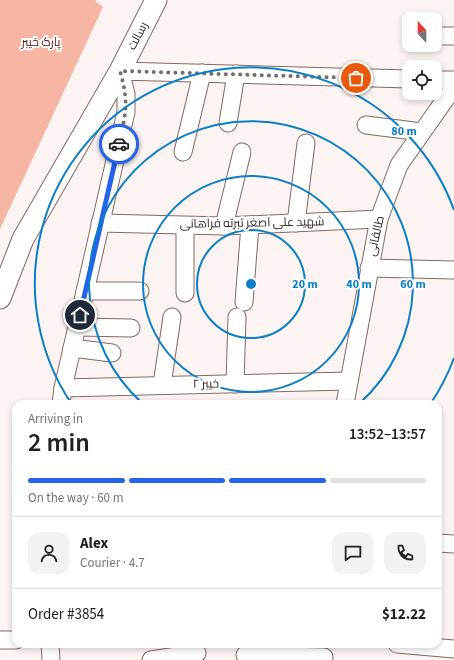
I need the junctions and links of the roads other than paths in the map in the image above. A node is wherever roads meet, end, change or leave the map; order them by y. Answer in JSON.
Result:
{"nodes":[{"id":1,"x":156,"y":0,"type":"edge"},
{"id":2,"x":442,"y":36,"type":"edge"},
{"id":3,"x":454,"y":36,"type":"edge"},
{"id":4,"x":120,"y":71,"type":"junction"},
{"id":5,"x":202,"y":73,"type":"junction"},
{"id":6,"x":236,"y":74,"type":"junction"},
{"id":7,"x":402,"y":79,"type":"edge"},
{"id":8,"x":442,"y":80,"type":"edge"},
{"id":9,"x":454,"y":80,"type":"edge"},
{"id":10,"x":454,"y":87,"type":"edge"},
{"id":11,"x":228,"y":123,"type":"dead end"},
{"id":12,"x":366,"y":125,"type":"dead end"},
{"id":13,"x":422,"y":132,"type":"junction"},
{"id":14,"x":306,"y":143,"type":"dead end"},
{"id":15,"x":183,"y":152,"type":"dead end"},
{"id":16,"x":242,"y":152,"type":"dead end"},
{"id":17,"x":379,"y":219,"type":"junction"},
{"id":18,"x":100,"y":223,"type":"junction"},
{"id":19,"x":296,"y":223,"type":"junction"},
{"id":20,"x":250,"y":225,"type":"junction"},
{"id":21,"x":185,"y":226,"type":"junction"},
{"id":22,"x":224,"y":226,"type":"junction"},
{"id":23,"x":369,"y":268,"type":"junction"},
{"id":24,"x":454,"y":270,"type":"edge"},
{"id":25,"x":85,"y":291,"type":"junction"},
{"id":26,"x":140,"y":291,"type":"dead end"},
{"id":27,"x":185,"y":293,"type":"dead end"},
{"id":28,"x":0,"y":298,"type":"edge"},
{"id":29,"x":172,"y":317,"type":"dead end"},
{"id":30,"x":77,"y":326,"type":"junction"},
{"id":31,"x":131,"y":328,"type":"dead end"},
{"id":32,"x":72,"y":348,"type":"junction"},
{"id":33,"x":112,"y":353,"type":"dead end"},
{"id":34,"x":349,"y":381,"type":"junction"},
{"id":35,"x":235,"y":384,"type":"junction"},
{"id":36,"x":162,"y":385,"type":"junction"},
{"id":37,"x":62,"y":396,"type":"edge"},
{"id":38,"x":346,"y":400,"type":"edge"},
{"id":39,"x":442,"y":543,"type":"edge"},
{"id":40,"x":454,"y":544,"type":"edge"},
{"id":41,"x":0,"y":640,"type":"edge"},
{"id":42,"x":12,"y":640,"type":"edge"},
{"id":43,"x":50,"y":648,"type":"edge"},
{"id":44,"x":405,"y":648,"type":"edge"},
{"id":45,"x":454,"y":649,"type":"edge"},
{"id":46,"x":197,"y":652,"type":"edge"},
{"id":47,"x":416,"y":653,"type":"edge"},
{"id":48,"x":324,"y":654,"type":"edge"},
{"id":49,"x":245,"y":655,"type":"dead end"},
{"id":50,"x":51,"y":660,"type":"edge"},
{"id":51,"x":151,"y":660,"type":"edge"}],
"edges":[{"from":1,"to":4,"type":"street","name":"رسالت"},
{"from":2,"to":3,"type":"street"},
{"from":4,"to":5,"type":"street"},
{"from":4,"to":18,"type":"street"},
{"from":4,"to":28,"type":"street"},
{"from":5,"to":6,"type":"street"},
{"from":5,"to":15,"type":"street"},
{"from":6,"to":7,"type":"street"},
{"from":6,"to":11,"type":"street"},
{"from":8,"to":9,"type":"street"},
{"from":10,"to":13,"type":"street","name":"طالقانی"},
{"from":12,"to":13,"type":"street"},
{"from":13,"to":17,"type":"street","name":"طالقانی"},
{"from":14,"to":19,"type":"street"},
{"from":16,"to":22,"type":"street"},
{"from":17,"to":19,"type":"street","name":"شهید علی اصغر تبرته فراهانی"},
{"from":17,"to":23,"type":"street","name":"طالقانی"},
{"from":18,"to":21,"type":"street","name":"شهید علی اصغر تبرته فراهانی"},
{"from":18,"to":25,"type":"street"},
{"from":19,"to":20,"type":"street","name":"شهید علی اصغر تبرته فراهانی"},
{"from":20,"to":22,"type":"street","name":"شهید علی اصغر تبرته فراهانی"},
{"from":20,"to":35,"type":"street"},
{"from":21,"to":22,"type":"street","name":"شهید علی اصغر تبرته فراهانی"},
{"from":21,"to":27,"type":"street"},
{"from":23,"to":24,"type":"street"},
{"from":23,"to":34,"type":"street","name":"طالقانی"},
{"from":25,"to":26,"type":"street"},
{"from":25,"to":30,"type":"street"},
{"from":29,"to":36,"type":"street"},
{"from":30,"to":31,"type":"street"},
{"from":30,"to":32,"type":"street"},
{"from":32,"to":33,"type":"street"},
{"from":32,"to":37,"type":"street"},
{"from":34,"to":35,"type":"street","name":"خیبر ۲"},
{"from":34,"to":38,"type":"street","name":"طالقانی"},
{"from":35,"to":36,"type":"street","name":"خیبر ۲"},
{"from":36,"to":37,"type":"street","name":"خیبر ۲"},
{"from":39,"to":40,"type":"street"},
{"from":41,"to":42,"type":"street"},
{"from":43,"to":50,"type":"street"},
{"from":44,"to":47,"type":"street"},
{"from":45,"to":47,"type":"street"},
{"from":46,"to":51,"type":"street"},
{"from":48,"to":49,"type":"street"}]}
